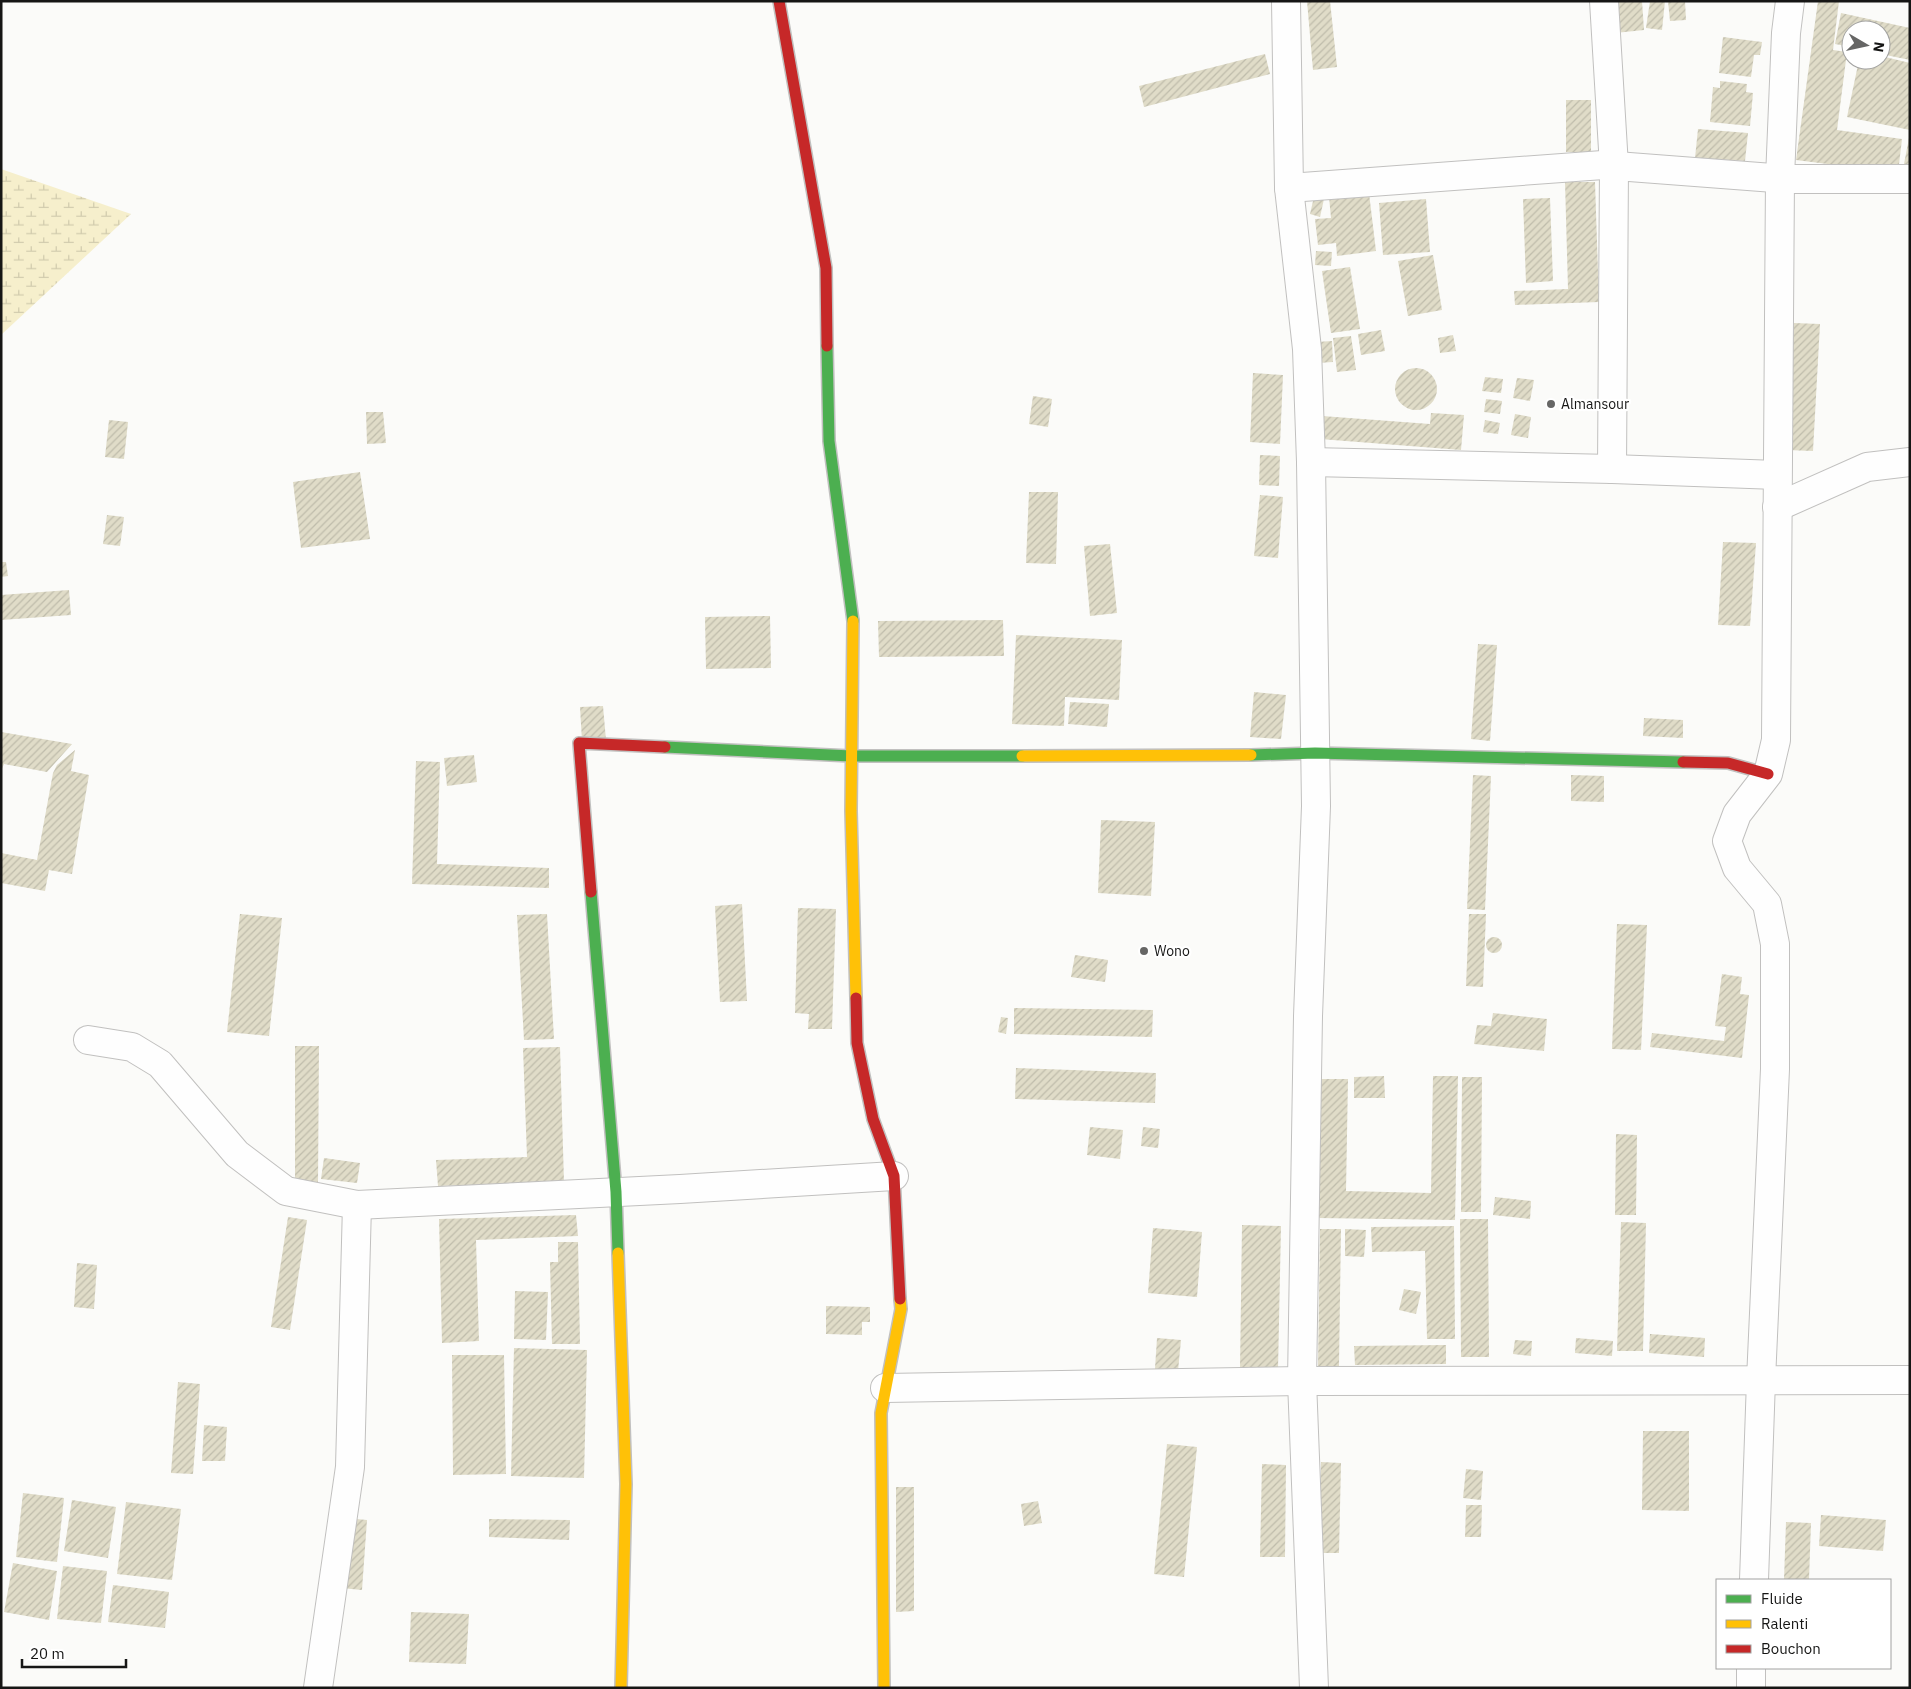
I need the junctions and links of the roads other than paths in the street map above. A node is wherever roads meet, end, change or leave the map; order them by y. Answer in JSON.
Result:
{"nodes":[{"id":1,"x":779,"y":1,"type":"edge"},
{"id":2,"x":1286,"y":1,"type":"edge"},
{"id":3,"x":1604,"y":1,"type":"edge"},
{"id":4,"x":1790,"y":1,"type":"edge"},
{"id":5,"x":1614,"y":166,"type":"junction"},
{"id":6,"x":1780,"y":178,"type":"junction"},
{"id":7,"x":1910,"y":179,"type":"edge"},
{"id":8,"x":1290,"y":188,"type":"junction"},
{"id":9,"x":1311,"y":462,"type":"junction"},
{"id":10,"x":1910,"y":462,"type":"edge"},
{"id":11,"x":1612,"y":469,"type":"junction"},
{"id":12,"x":1777,"y":475,"type":"junction"},
{"id":13,"x":1777,"y":507,"type":"junction"},
{"id":14,"x":1315,"y":753,"type":"junction"},
{"id":15,"x":851,"y":756,"type":"junction"},
{"id":16,"x":1768,"y":774,"type":"junction"},
{"id":17,"x":88,"y":1040,"type":"dead end"},
{"id":18,"x":894,"y":1176,"type":"junction"},
{"id":19,"x":616,"y":1192,"type":"junction"},
{"id":20,"x":357,"y":1205,"type":"junction"},
{"id":21,"x":1761,"y":1380,"type":"junction"},
{"id":22,"x":1910,"y":1380,"type":"edge"},
{"id":23,"x":1302,"y":1381,"type":"junction"},
{"id":24,"x":885,"y":1388,"type":"junction"},
{"id":25,"x":1754,"y":1579,"type":"edge"},
{"id":26,"x":1751,"y":1669,"type":"edge"},
{"id":27,"x":318,"y":1688,"type":"edge"},
{"id":28,"x":621,"y":1688,"type":"edge"},
{"id":29,"x":884,"y":1688,"type":"edge"},
{"id":30,"x":1314,"y":1688,"type":"edge"},
{"id":31,"x":1751,"y":1688,"type":"edge"}],
"edges":[{"from":1,"to":15,"type":"street"},
{"from":2,"to":8,"type":"street"},
{"from":3,"to":5,"type":"street"},
{"from":4,"to":6,"type":"street"},
{"from":5,"to":6,"type":"street"},
{"from":5,"to":8,"type":"street"},
{"from":5,"to":11,"type":"street"},
{"from":6,"to":7,"type":"street"},
{"from":6,"to":12,"type":"street"},
{"from":8,"to":9,"type":"street"},
{"from":9,"to":11,"type":"street"},
{"from":9,"to":14,"type":"street"},
{"from":10,"to":13,"type":"street"},
{"from":11,"to":12,"type":"street"},
{"from":12,"to":13,"type":"street"},
{"from":13,"to":16,"type":"street"},
{"from":14,"to":15,"type":"street"},
{"from":14,"to":16,"type":"street"},
{"from":14,"to":23,"type":"street"},
{"from":15,"to":18,"type":"street"},
{"from":15,"to":19,"type":"street"},
{"from":16,"to":21,"type":"street"},
{"from":17,"to":20,"type":"street"},
{"from":18,"to":19,"type":"street"},
{"from":18,"to":24,"type":"street"},
{"from":19,"to":20,"type":"street"},
{"from":19,"to":28,"type":"street"},
{"from":20,"to":27,"type":"street"},
{"from":21,"to":22,"type":"street"},
{"from":21,"to":23,"type":"street"},
{"from":21,"to":25,"type":"street"},
{"from":23,"to":24,"type":"street"},
{"from":23,"to":30,"type":"street"},
{"from":24,"to":29,"type":"street"},
{"from":26,"to":31,"type":"street"}]}
